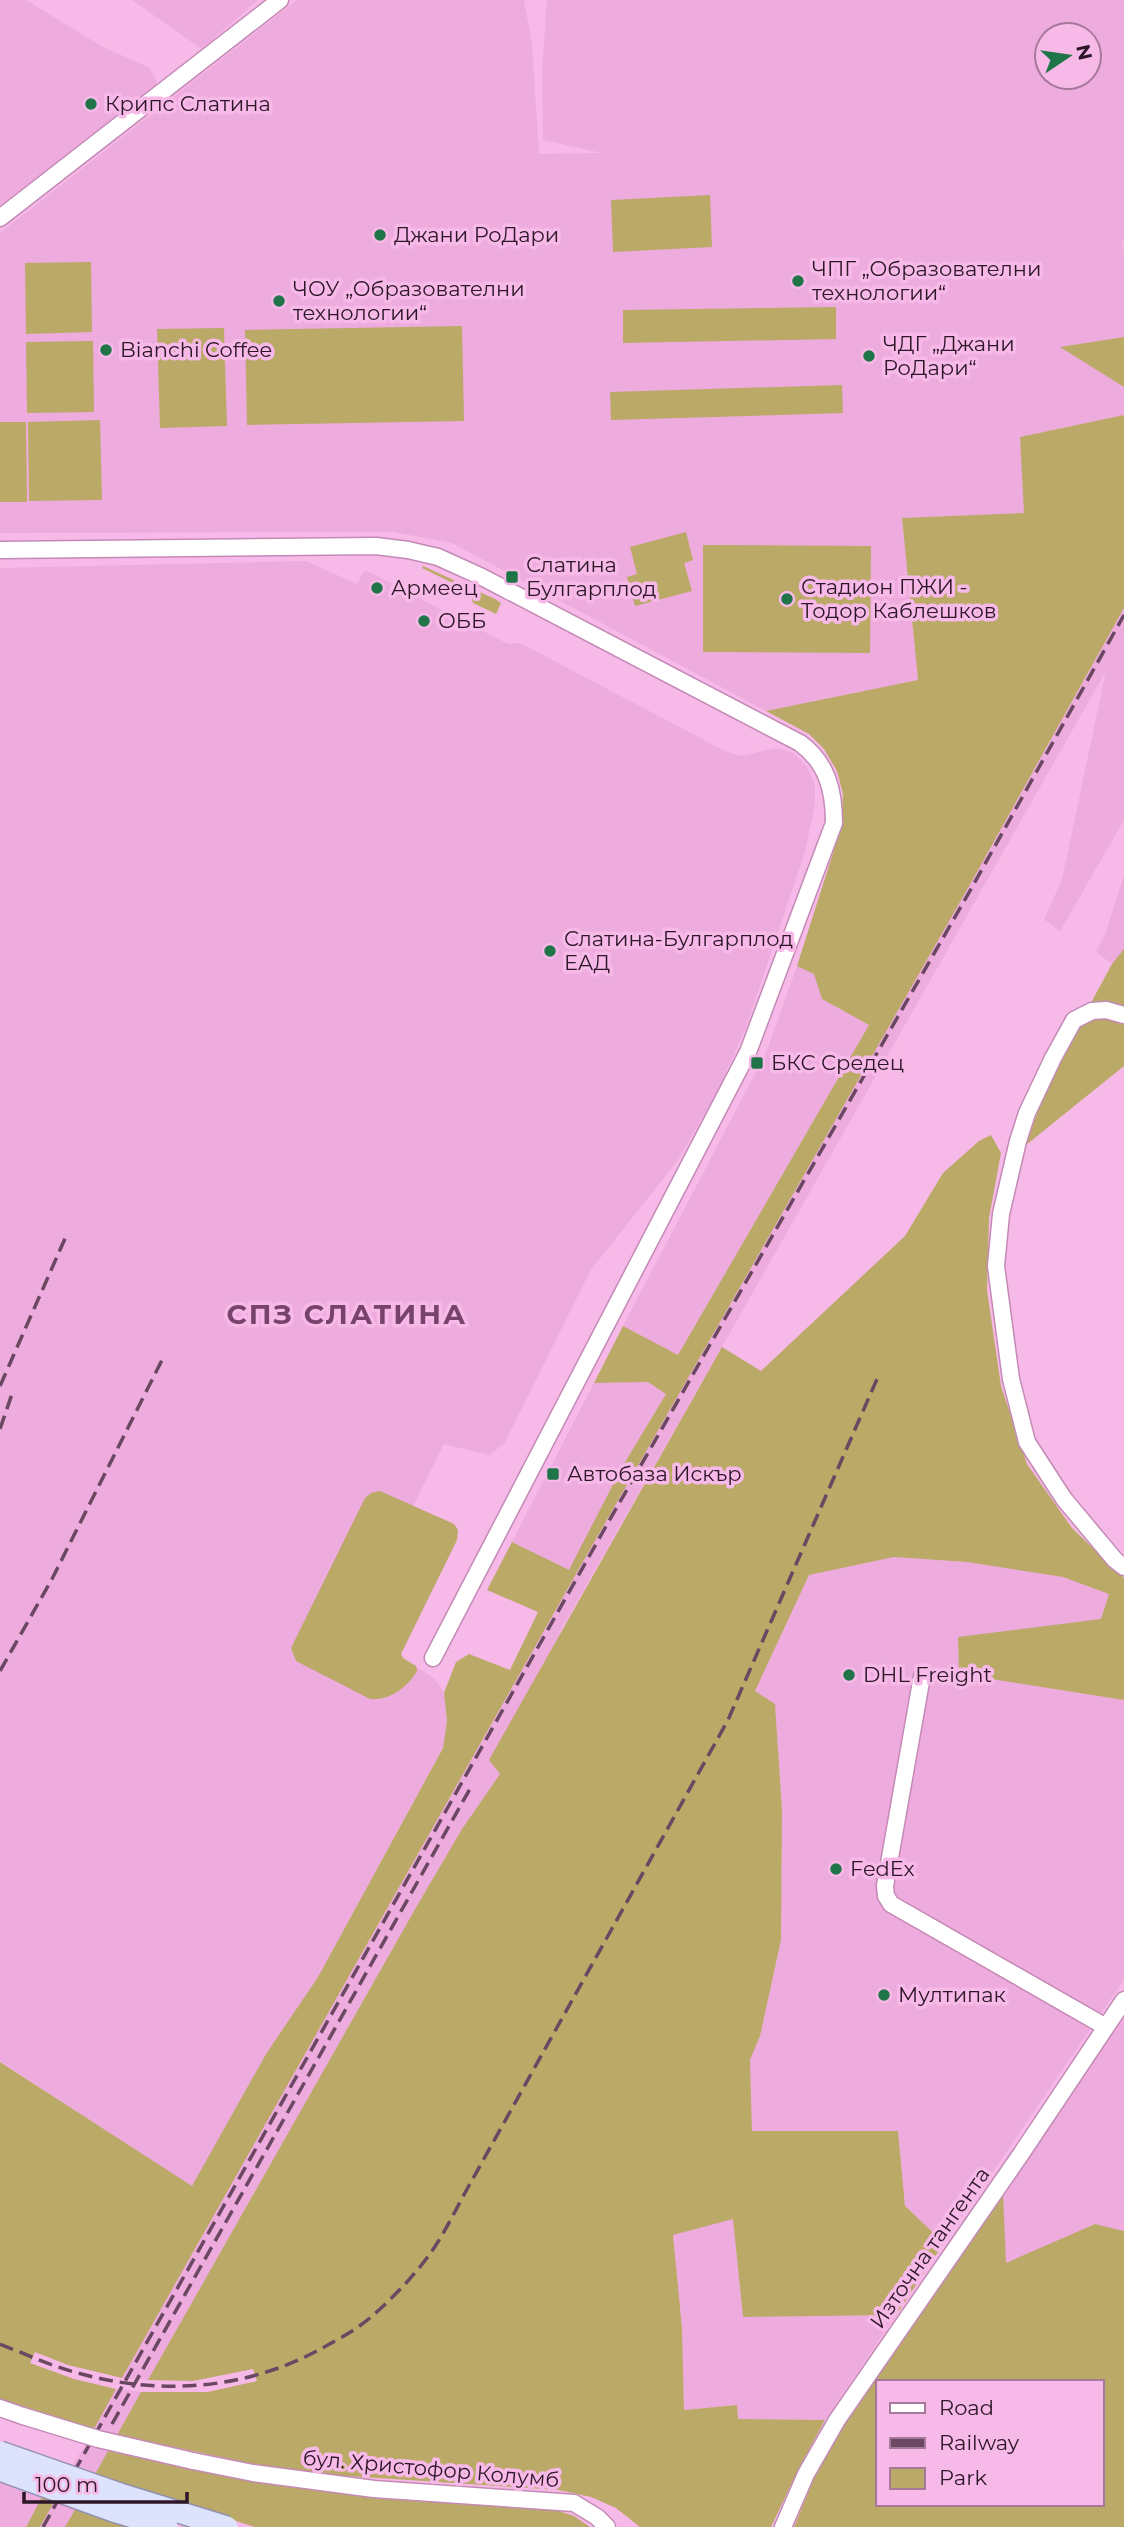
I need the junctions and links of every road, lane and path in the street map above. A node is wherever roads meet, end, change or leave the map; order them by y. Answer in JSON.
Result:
{"nodes":[{"id":1,"x":280,"y":0,"type":"edge"},
{"id":2,"x":0,"y":218,"type":"edge"},
{"id":3,"x":0,"y":550,"type":"edge"},
{"id":4,"x":1124,"y":1015,"type":"edge"},
{"id":5,"x":1124,"y":1567,"type":"edge"},
{"id":6,"x":433,"y":1658,"type":"dead end"},
{"id":7,"x":922,"y":1676,"type":"dead end"},
{"id":8,"x":1124,"y":2000,"type":"edge"},
{"id":9,"x":1105,"y":2027,"type":"junction"},
{"id":10,"x":0,"y":2408,"type":"edge"},
{"id":11,"x":0,"y":2452,"type":"edge"},
{"id":12,"x":0,"y":2470,"type":"edge"},
{"id":13,"x":167,"y":2527,"type":"edge"},
{"id":14,"x":227,"y":2527,"type":"edge"},
{"id":15,"x":607,"y":2527,"type":"edge"},
{"id":16,"x":783,"y":2527,"type":"edge"}],
"edges":[{"from":1,"to":2,"type":"street"},
{"from":3,"to":6,"type":"street"},
{"from":4,"to":5,"type":"street"},
{"from":7,"to":9,"type":"street"},
{"from":8,"to":9,"type":"street","name":"Източна тангента"},
{"from":9,"to":16,"type":"street","name":"Източна тангента"},
{"from":10,"to":15,"type":"street","name":"бул. Христофор Колумб","bridge":true},
{"from":11,"to":14,"type":"main road","bridge":true},
{"from":12,"to":13,"type":"main road","bridge":true}]}
